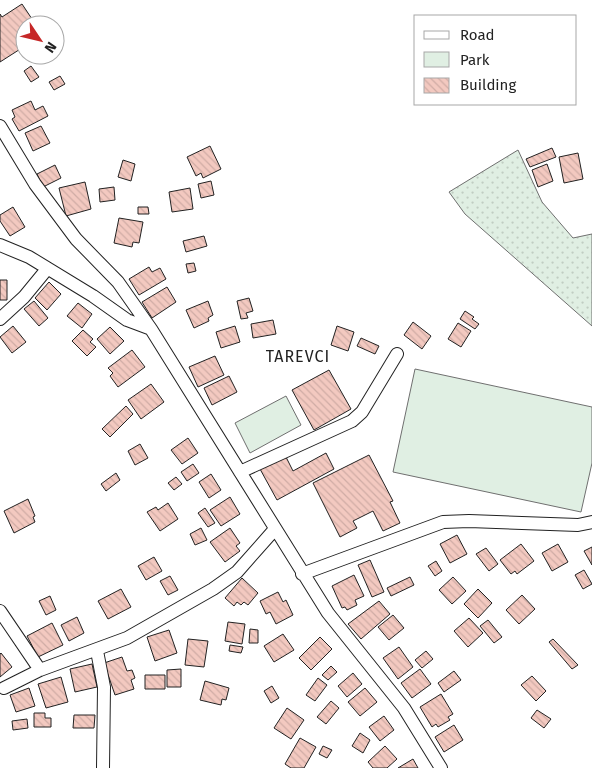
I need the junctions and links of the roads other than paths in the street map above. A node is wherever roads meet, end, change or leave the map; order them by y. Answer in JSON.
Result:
{"nodes":[{"id":1,"x":0,"y":126,"type":"edge"},
{"id":2,"x":0,"y":245,"type":"edge"},
{"id":3,"x":47,"y":269,"type":"junction"},
{"id":4,"x":0,"y":319,"type":"edge"},
{"id":5,"x":151,"y":329,"type":"junction"},
{"id":6,"x":397,"y":354,"type":"dead end"},
{"id":7,"x":240,"y":472,"type":"junction"},
{"id":8,"x":592,"y":522,"type":"edge"},
{"id":9,"x":275,"y":529,"type":"junction"},
{"id":10,"x":302,"y":574,"type":"junction"},
{"id":11,"x":0,"y":611,"type":"edge"},
{"id":12,"x":97,"y":651,"type":"junction"},
{"id":13,"x":40,"y":670,"type":"junction"},
{"id":14,"x":4,"y":688,"type":"dead end"},
{"id":15,"x":103,"y":768,"type":"edge"},
{"id":16,"x":441,"y":768,"type":"edge"}],
"edges":[{"from":1,"to":5,"type":"street"},
{"from":2,"to":3,"type":"street"},
{"from":3,"to":4,"type":"street"},
{"from":3,"to":5,"type":"street"},
{"from":5,"to":7,"type":"street"},
{"from":6,"to":7,"type":"street"},
{"from":7,"to":9,"type":"street"},
{"from":8,"to":10,"type":"street"},
{"from":9,"to":10,"type":"street"},
{"from":9,"to":12,"type":"street"},
{"from":10,"to":16,"type":"street"},
{"from":11,"to":13,"type":"street"},
{"from":12,"to":13,"type":"street"},
{"from":12,"to":15,"type":"street"},
{"from":13,"to":14,"type":"street"}]}
